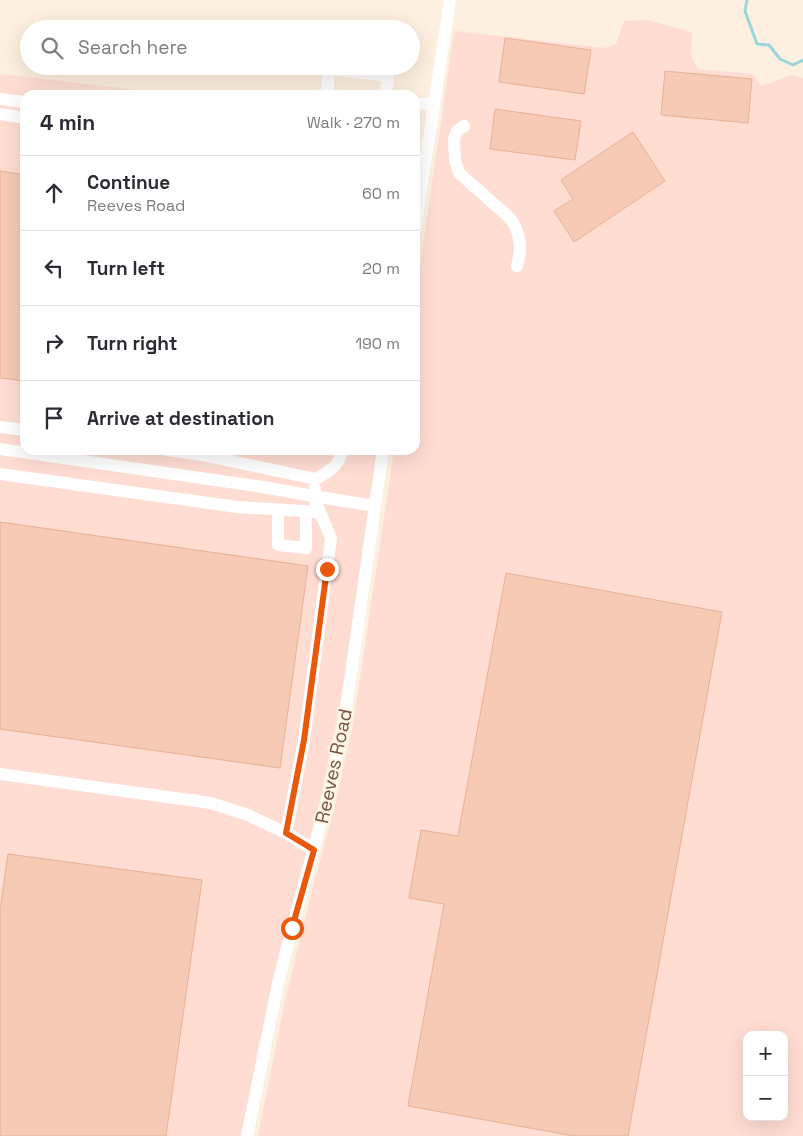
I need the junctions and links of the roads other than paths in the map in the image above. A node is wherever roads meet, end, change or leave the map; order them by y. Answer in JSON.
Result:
{"nodes":[{"id":1,"x":450,"y":0,"type":"edge"},
{"id":2,"x":328,"y":75,"type":"edge"},
{"id":3,"x":380,"y":75,"type":"edge"},
{"id":4,"x":327,"y":90,"type":"edge"},
{"id":5,"x":387,"y":90,"type":"edge"},
{"id":6,"x":0,"y":99,"type":"edge"},
{"id":7,"x":20,"y":101,"type":"edge"},
{"id":8,"x":420,"y":104,"type":"edge"},
{"id":9,"x":434,"y":104,"type":"junction"},
{"id":10,"x":0,"y":114,"type":"edge"},
{"id":11,"x":20,"y":117,"type":"edge"},
{"id":12,"x":464,"y":126,"type":"dead end"},
{"id":13,"x":420,"y":167,"type":"edge"},
{"id":14,"x":517,"y":266,"type":"dead end"},
{"id":15,"x":0,"y":427,"type":"edge"},
{"id":16,"x":20,"y":429,"type":"edge"},
{"id":17,"x":0,"y":449,"type":"edge"},
{"id":18,"x":20,"y":452,"type":"edge"},
{"id":19,"x":42,"y":455,"type":"edge"},
{"id":20,"x":202,"y":455,"type":"edge"},
{"id":21,"x":341,"y":455,"type":"edge"},
{"id":22,"x":382,"y":455,"type":"edge"},
{"id":23,"x":0,"y":474,"type":"edge"},
{"id":24,"x":316,"y":479,"type":"junction"},
{"id":25,"x":314,"y":496,"type":"junction"},
{"id":26,"x":375,"y":506,"type":"junction"},
{"id":27,"x":278,"y":510,"type":"junction"},
{"id":28,"x":306,"y":512,"type":"junction"},
{"id":29,"x":319,"y":512,"type":"junction"},
{"id":30,"x":0,"y":774,"type":"edge"},
{"id":31,"x":286,"y":833,"type":"junction"},
{"id":32,"x":314,"y":850,"type":"junction"},
{"id":33,"x":247,"y":1136,"type":"edge"}],
"edges":[{"from":1,"to":9,"type":"street"},
{"from":2,"to":4,"type":"street"},
{"from":3,"to":5,"type":"street"},
{"from":6,"to":7,"type":"street"},
{"from":8,"to":9,"type":"street"},
{"from":9,"to":13,"type":"street"},
{"from":10,"to":11,"type":"street"},
{"from":12,"to":14,"type":"street"},
{"from":15,"to":16,"type":"street"},
{"from":17,"to":18,"type":"street"},
{"from":19,"to":25,"type":"street"},
{"from":20,"to":24,"type":"street"},
{"from":21,"to":24,"type":"street"},
{"from":22,"to":26,"type":"street","name":"Reeves Road"},
{"from":23,"to":27,"type":"street"},
{"from":24,"to":25,"type":"street"},
{"from":25,"to":26,"type":"street"},
{"from":25,"to":29,"type":"street"},
{"from":26,"to":32,"type":"street","name":"Reeves Road"},
{"from":27,"to":28,"type":"street"},
{"from":27,"to":28,"type":"street"},
{"from":28,"to":29,"type":"street"},
{"from":29,"to":31,"type":"street"},
{"from":30,"to":31,"type":"street"},
{"from":31,"to":32,"type":"street"},
{"from":32,"to":33,"type":"street","name":"Reeves Road"}]}
